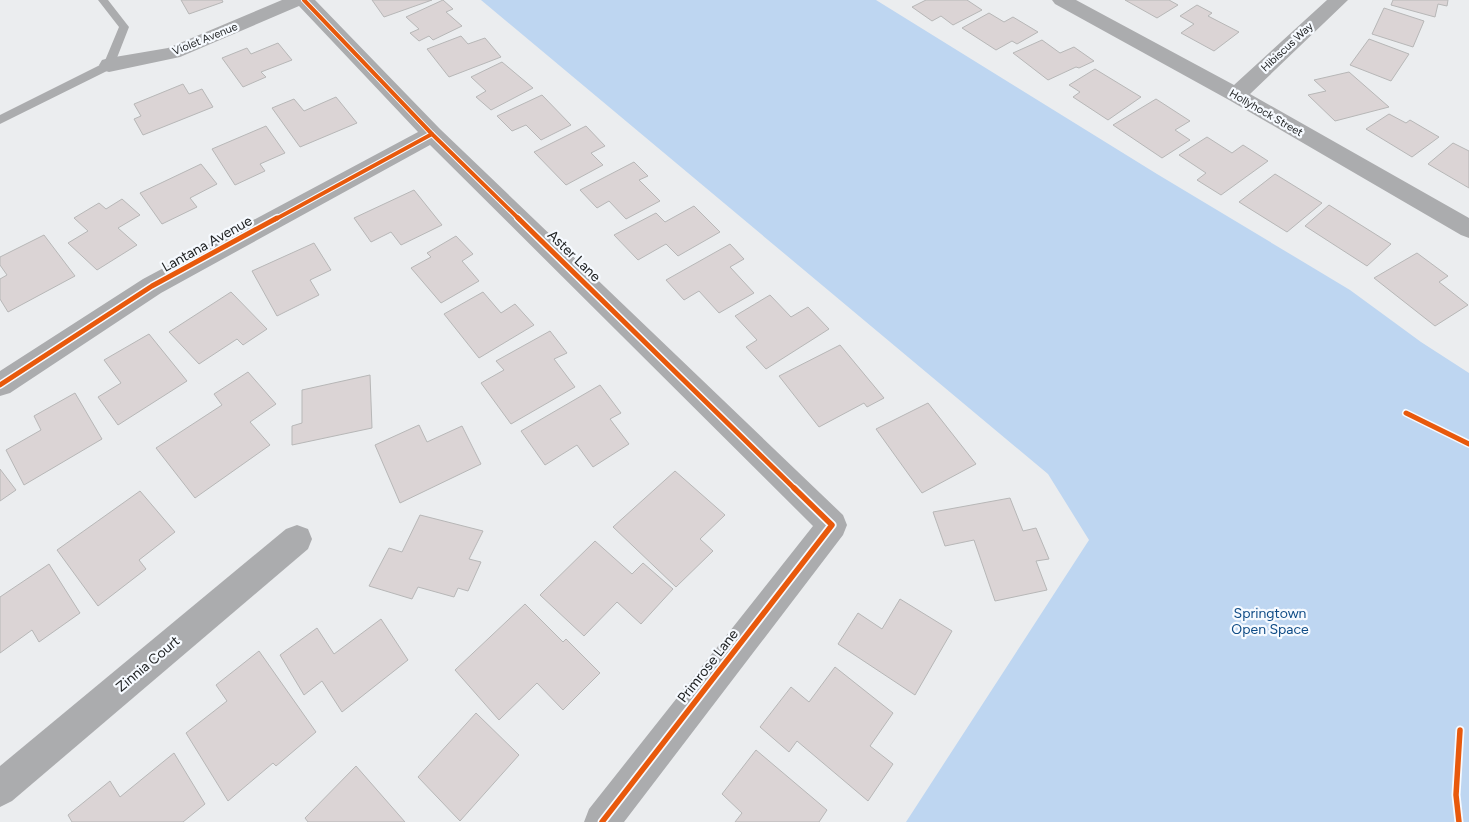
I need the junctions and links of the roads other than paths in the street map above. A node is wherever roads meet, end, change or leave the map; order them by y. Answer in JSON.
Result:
{"nodes":[{"id":1,"x":103,"y":0,"type":"edge"},
{"id":2,"x":298,"y":0,"type":"edge"},
{"id":3,"x":304,"y":0,"type":"edge"},
{"id":4,"x":1062,"y":0,"type":"edge"},
{"id":5,"x":1338,"y":0,"type":"edge"},
{"id":6,"x":109,"y":65,"type":"junction"},
{"id":7,"x":1236,"y":95,"type":"junction"},
{"id":8,"x":0,"y":120,"type":"edge"},
{"id":9,"x":432,"y":134,"type":"junction"},
{"id":10,"x":1469,"y":229,"type":"edge"},
{"id":11,"x":0,"y":385,"type":"edge"},
{"id":12,"x":832,"y":525,"type":"joint"},
{"id":13,"x":297,"y":539,"type":"dead end"},
{"id":14,"x":0,"y":789,"type":"edge"},
{"id":15,"x":602,"y":822,"type":"edge"}],
"edges":[{"from":1,"to":6,"type":"lane"},
{"from":2,"to":6,"type":"street","name":"Violet Avenue"},
{"from":3,"to":9,"type":"street","name":"Aster Lane"},
{"from":4,"to":7,"type":"street","name":"Hollyhock Street"},
{"from":5,"to":7,"type":"street","name":"Hibiscus Way"},
{"from":6,"to":8,"type":"lane"},
{"from":7,"to":10,"type":"street","name":"Hollyhock Street"},
{"from":9,"to":11,"type":"street","name":"Lantana Avenue"},
{"from":9,"to":12,"type":"street","name":"Aster Lane"},
{"from":12,"to":15,"type":"street","name":"Primrose Lane"},
{"from":13,"to":14,"type":"street","name":"Zinnia Court"}]}
